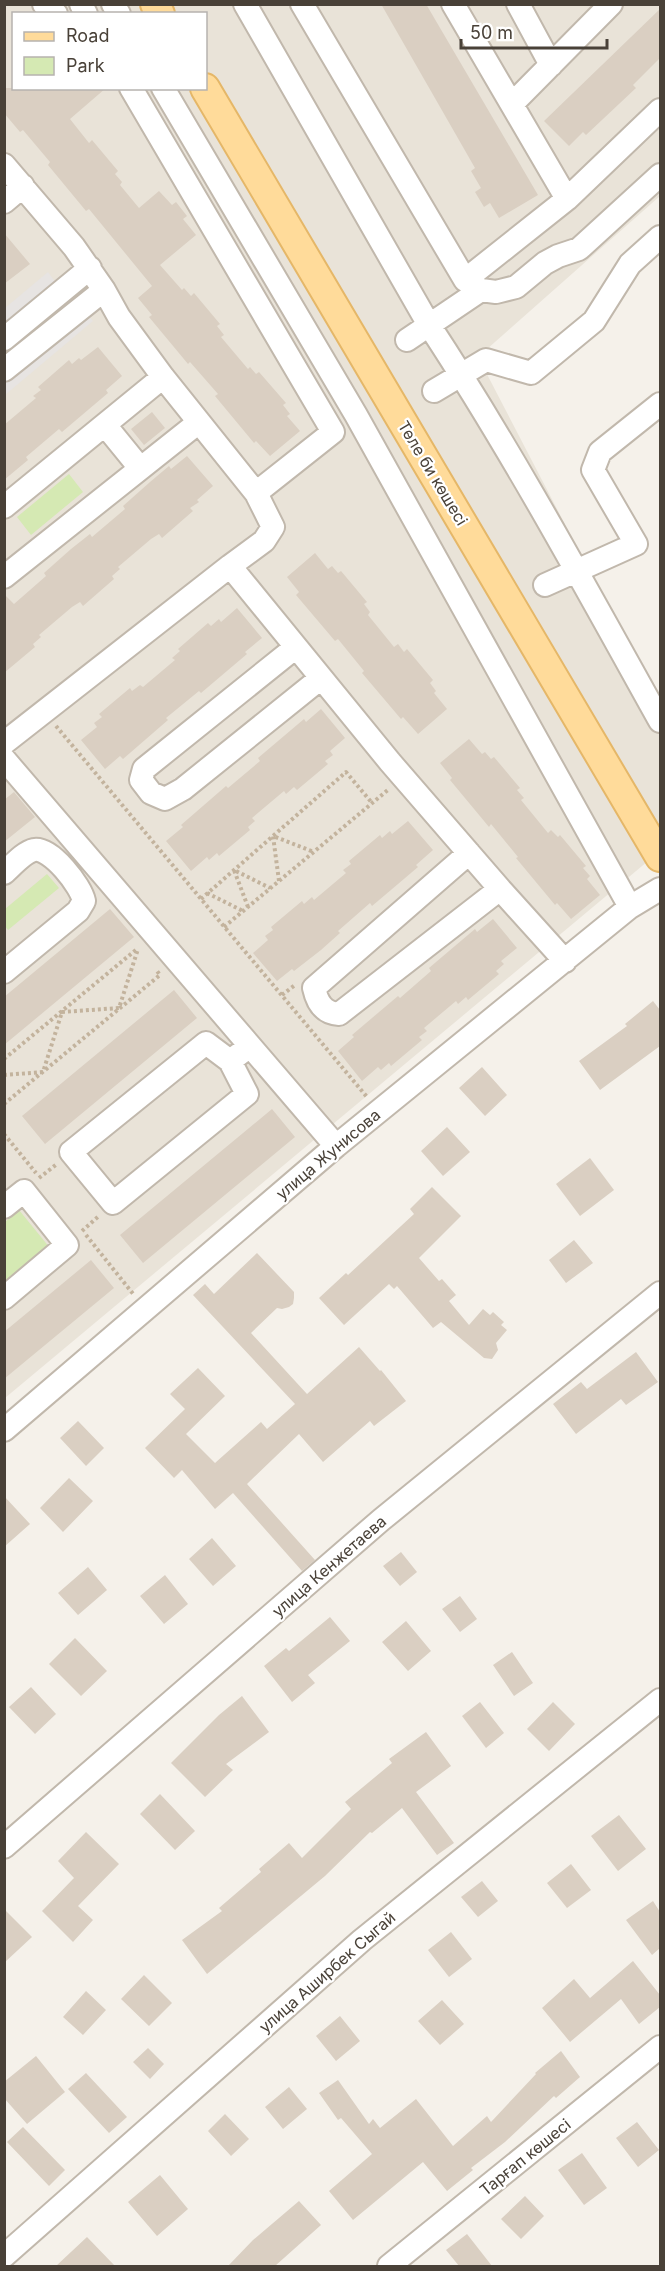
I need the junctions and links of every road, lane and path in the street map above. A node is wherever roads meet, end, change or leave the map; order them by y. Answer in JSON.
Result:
{"nodes":[{"id":1,"x":245,"y":4,"type":"edge"},
{"id":2,"x":303,"y":4,"type":"edge"},
{"id":3,"x":453,"y":4,"type":"edge"},
{"id":4,"x":518,"y":4,"type":"edge"},
{"id":5,"x":611,"y":4,"type":"edge"},
{"id":6,"x":552,"y":65,"type":"junction"},
{"id":7,"x":132,"y":90,"type":"edge"},
{"id":8,"x":164,"y":90,"type":"edge"},
{"id":9,"x":206,"y":90,"type":"edge"},
{"id":10,"x":512,"y":104,"type":"junction"},
{"id":11,"x":660,"y":110,"type":"edge"},
{"id":12,"x":4,"y":165,"type":"edge"},
{"id":13,"x":660,"y":175,"type":"edge"},
{"id":14,"x":23,"y":186,"type":"junction"},
{"id":15,"x":567,"y":199,"type":"junction"},
{"id":16,"x":4,"y":202,"type":"edge"},
{"id":17,"x":660,"y":237,"type":"edge"},
{"id":18,"x":90,"y":268,"type":"junction"},
{"id":19,"x":473,"y":285,"type":"junction"},
{"id":20,"x":104,"y":290,"type":"junction"},
{"id":21,"x":429,"y":325,"type":"junction"},
{"id":22,"x":4,"y":339,"type":"edge"},
{"id":23,"x":407,"y":340,"type":"dead end"},
{"id":24,"x":4,"y":370,"type":"edge"},
{"id":25,"x":461,"y":375,"type":"junction"},
{"id":26,"x":163,"y":377,"type":"junction"},
{"id":27,"x":434,"y":391,"type":"dead end"},
{"id":28,"x":660,"y":404,"type":"edge"},
{"id":29,"x":356,"y":415,"type":"junction"},
{"id":30,"x":199,"y":422,"type":"junction"},
{"id":31,"x":105,"y":424,"type":"junction"},
{"id":32,"x":333,"y":432,"type":"junction"},
{"id":33,"x":140,"y":468,"type":"junction"},
{"id":34,"x":256,"y":493,"type":"junction"},
{"id":35,"x":4,"y":507,"type":"edge"},
{"id":36,"x":230,"y":566,"type":"junction"},
{"id":37,"x":576,"y":571,"type":"junction"},
{"id":38,"x":4,"y":578,"type":"edge"},
{"id":39,"x":545,"y":585,"type":"dead end"},
{"id":40,"x":296,"y":647,"type":"junction"},
{"id":41,"x":321,"y":678,"type":"junction"},
{"id":42,"x":44,"y":712,"type":"junction"},
{"id":43,"x":660,"y":721,"type":"edge"},
{"id":44,"x":4,"y":743,"type":"edge"},
{"id":45,"x":4,"y":759,"type":"edge"},
{"id":46,"x":403,"y":777,"type":"junction"},
{"id":47,"x":372,"y":803,"type":"junction"},
{"id":48,"x":273,"y":836,"type":"junction"},
{"id":49,"x":80,"y":847,"type":"junction"},
{"id":50,"x":314,"y":852,"type":"junction"},
{"id":51,"x":469,"y":853,"type":"junction"},
{"id":52,"x":660,"y":857,"type":"edge"},
{"id":53,"x":60,"y":865,"type":"junction"},
{"id":54,"x":234,"y":870,"type":"junction"},
{"id":55,"x":4,"y":873,"type":"edge"},
{"id":56,"x":279,"y":881,"type":"junction"},
{"id":57,"x":270,"y":888,"type":"junction"},
{"id":58,"x":500,"y":889,"type":"junction"},
{"id":59,"x":660,"y":889,"type":"edge"},
{"id":60,"x":207,"y":893,"type":"junction"},
{"id":61,"x":201,"y":899,"type":"junction"},
{"id":62,"x":630,"y":907,"type":"junction"},
{"id":63,"x":246,"y":909,"type":"junction"},
{"id":64,"x":224,"y":927,"type":"junction"},
{"id":65,"x":565,"y":961,"type":"junction"},
{"id":66,"x":4,"y":972,"type":"edge"},
{"id":67,"x":160,"y":975,"type":"dead end"},
{"id":68,"x":119,"y":1008,"type":"junction"},
{"id":69,"x":62,"y":1012,"type":"junction"},
{"id":70,"x":250,"y":1046,"type":"junction"},
{"id":71,"x":4,"y":1059,"type":"edge"},
{"id":72,"x":230,"y":1061,"type":"junction"},
{"id":73,"x":43,"y":1072,"type":"junction"},
{"id":74,"x":4,"y":1075,"type":"edge"},
{"id":75,"x":4,"y":1104,"type":"edge"},
{"id":76,"x":379,"y":1111,"type":"junction"},
{"id":77,"x":336,"y":1146,"type":"junction"},
{"id":78,"x":71,"y":1152,"type":"junction"},
{"id":79,"x":24,"y":1191,"type":"junction"},
{"id":80,"x":113,"y":1203,"type":"junction"},
{"id":81,"x":4,"y":1207,"type":"edge"},
{"id":82,"x":67,"y":1245,"type":"junction"},
{"id":83,"x":660,"y":1293,"type":"edge"},
{"id":84,"x":4,"y":1298,"type":"edge"},
{"id":85,"x":4,"y":1430,"type":"edge"},
{"id":86,"x":660,"y":1700,"type":"edge"},
{"id":87,"x":4,"y":1847,"type":"edge"},
{"id":88,"x":660,"y":2047,"type":"edge"},
{"id":89,"x":4,"y":2256,"type":"edge"},
{"id":90,"x":389,"y":2266,"type":"edge"}],
"edges":[{"from":1,"to":21,"type":"street"},
{"from":2,"to":19,"type":"street"},
{"from":3,"to":10,"type":"street"},
{"from":4,"to":6,"type":"street"},
{"from":5,"to":6,"type":"street"},
{"from":6,"to":10,"type":"street"},
{"from":7,"to":32,"type":"street"},
{"from":8,"to":29,"type":"street"},
{"from":9,"to":52,"type":"main road","name":"Төле би көшесі"},
{"from":10,"to":15,"type":"street"},
{"from":11,"to":15,"type":"street"},
{"from":12,"to":14,"type":"street"},
{"from":13,"to":19,"type":"street"},
{"from":14,"to":16,"type":"street"},
{"from":14,"to":18,"type":"street"},
{"from":15,"to":19,"type":"street"},
{"from":17,"to":25,"type":"street"},
{"from":18,"to":20,"type":"street"},
{"from":18,"to":22,"type":"street"},
{"from":19,"to":21,"type":"street"},
{"from":20,"to":24,"type":"street"},
{"from":20,"to":26,"type":"street"},
{"from":21,"to":23,"type":"street"},
{"from":21,"to":25,"type":"street"},
{"from":25,"to":27,"type":"street"},
{"from":25,"to":37,"type":"street"},
{"from":26,"to":30,"type":"street"},
{"from":26,"to":31,"type":"street"},
{"from":28,"to":37,"type":"street"},
{"from":29,"to":32,"type":"street"},
{"from":29,"to":62,"type":"street"},
{"from":30,"to":33,"type":"street"},
{"from":30,"to":34,"type":"street"},
{"from":31,"to":33,"type":"street"},
{"from":31,"to":35,"type":"street"},
{"from":32,"to":34,"type":"street"},
{"from":33,"to":38,"type":"street"},
{"from":34,"to":36,"type":"street"},
{"from":36,"to":40,"type":"street"},
{"from":36,"to":42,"type":"street"},
{"from":37,"to":39,"type":"street"},
{"from":37,"to":43,"type":"street"},
{"from":40,"to":41,"type":"street"},
{"from":40,"to":41,"type":"street"},
{"from":41,"to":46,"type":"street"},
{"from":42,"to":44,"type":"street"},
{"from":42,"to":61,"type":"path"},
{"from":45,"to":49,"type":"street"},
{"from":46,"to":47,"type":"path"},
{"from":46,"to":51,"type":"street"},
{"from":47,"to":48,"type":"path"},
{"from":47,"to":50,"type":"path"},
{"from":48,"to":50,"type":"path"},
{"from":48,"to":54,"type":"path"},
{"from":48,"to":56,"type":"path"},
{"from":49,"to":53,"type":"street"},
{"from":49,"to":70,"type":"street"},
{"from":50,"to":56,"type":"path"},
{"from":51,"to":58,"type":"street"},
{"from":51,"to":58,"type":"street"},
{"from":53,"to":55,"type":"street"},
{"from":53,"to":66,"type":"street"},
{"from":54,"to":57,"type":"path"},
{"from":54,"to":60,"type":"path"},
{"from":54,"to":63,"type":"path"},
{"from":56,"to":57,"type":"path"},
{"from":57,"to":63,"type":"path"},
{"from":58,"to":65,"type":"street"},
{"from":59,"to":62,"type":"street","name":"улица Жунисова"},
{"from":60,"to":61,"type":"path"},
{"from":60,"to":63,"type":"path"},
{"from":61,"to":64,"type":"path"},
{"from":62,"to":65,"type":"street","name":"улица Жунисова"},
{"from":63,"to":64,"type":"path"},
{"from":64,"to":76,"type":"path"},
{"from":65,"to":76,"type":"street","name":"улица Жунисова"},
{"from":67,"to":68,"type":"path"},
{"from":68,"to":69,"type":"path"},
{"from":68,"to":69,"type":"path"},
{"from":68,"to":73,"type":"path"},
{"from":69,"to":71,"type":"path"},
{"from":69,"to":73,"type":"path"},
{"from":70,"to":72,"type":"street"},
{"from":70,"to":77,"type":"street"},
{"from":72,"to":78,"type":"street"},
{"from":72,"to":80,"type":"street"},
{"from":73,"to":74,"type":"path"},
{"from":73,"to":75,"type":"path"},
{"from":76,"to":77,"type":"street","name":"улица Жунисова"},
{"from":77,"to":85,"type":"street","name":"улица Жунисова"},
{"from":78,"to":79,"type":"path"},
{"from":78,"to":80,"type":"street"},
{"from":79,"to":81,"type":"street"},
{"from":79,"to":82,"type":"street"},
{"from":80,"to":82,"type":"path"},
{"from":82,"to":84,"type":"street"},
{"from":83,"to":87,"type":"street","name":"улица Кенжетаева"},
{"from":86,"to":89,"type":"street","name":"улица Аширбек Сыгай"},
{"from":88,"to":90,"type":"street","name":"Тарғап көшесі"}]}
